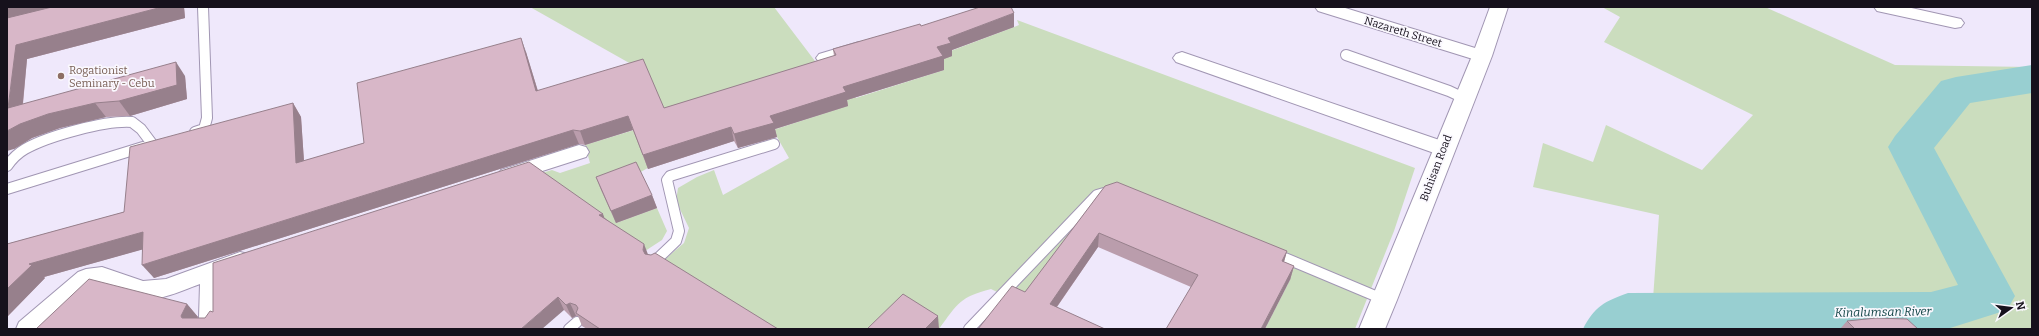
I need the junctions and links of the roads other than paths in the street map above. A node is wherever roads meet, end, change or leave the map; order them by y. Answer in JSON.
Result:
{"nodes":[{"id":1,"x":203,"y":7,"type":"edge"},
{"id":2,"x":1324,"y":7,"type":"edge"},
{"id":3,"x":1499,"y":7,"type":"edge"},
{"id":4,"x":1883,"y":7,"type":"edge"},
{"id":5,"x":1955,"y":23,"type":"dead end"},
{"id":6,"x":878,"y":42,"type":"edge"},
{"id":7,"x":1346,"y":55,"type":"dead end"},
{"id":8,"x":1482,"y":56,"type":"junction"},
{"id":9,"x":825,"y":58,"type":"edge"},
{"id":10,"x":1182,"y":58,"type":"dead end"},
{"id":11,"x":1464,"y":98,"type":"junction"},
{"id":12,"x":182,"y":136,"type":"edge"},
{"id":13,"x":774,"y":144,"type":"dead end"},
{"id":14,"x":1444,"y":149,"type":"junction"},
{"id":15,"x":579,"y":152,"type":"dead end"},
{"id":16,"x":7,"y":166,"type":"edge"},
{"id":17,"x":489,"y":181,"type":"edge"},
{"id":18,"x":7,"y":188,"type":"edge"},
{"id":19,"x":1123,"y":193,"type":"edge"},
{"id":20,"x":1263,"y":249,"type":"edge"},
{"id":21,"x":256,"y":255,"type":"edge"},
{"id":22,"x":654,"y":262,"type":"edge"},
{"id":23,"x":211,"y":270,"type":"junction"},
{"id":24,"x":1385,"y":300,"type":"junction"},
{"id":25,"x":27,"y":329,"type":"edge"},
{"id":26,"x":204,"y":329,"type":"edge"},
{"id":27,"x":970,"y":329,"type":"edge"},
{"id":28,"x":1372,"y":329,"type":"edge"}],
"edges":[{"from":1,"to":12,"type":"lane"},
{"from":2,"to":8,"type":"street","name":"Nazareth Street"},
{"from":3,"to":8,"type":"street","name":"Buhisan Road"},
{"from":4,"to":5,"type":"street"},
{"from":6,"to":9,"type":"street"},
{"from":7,"to":11,"type":"lane"},
{"from":8,"to":11,"type":"street","name":"Buhisan Road"},
{"from":10,"to":14,"type":"street"},
{"from":11,"to":14,"type":"street","name":"Buhisan Road"},
{"from":13,"to":22,"type":"lane"},
{"from":14,"to":24,"type":"street","name":"Buhisan Road"},
{"from":15,"to":17,"type":"street"},
{"from":16,"to":18,"type":"lane"},
{"from":19,"to":27,"type":"lane"},
{"from":20,"to":24,"type":"lane"},
{"from":21,"to":23,"type":"street"},
{"from":23,"to":25,"type":"street"},
{"from":23,"to":26,"type":"street"},
{"from":24,"to":28,"type":"street","name":"Buhisan Road"}]}
